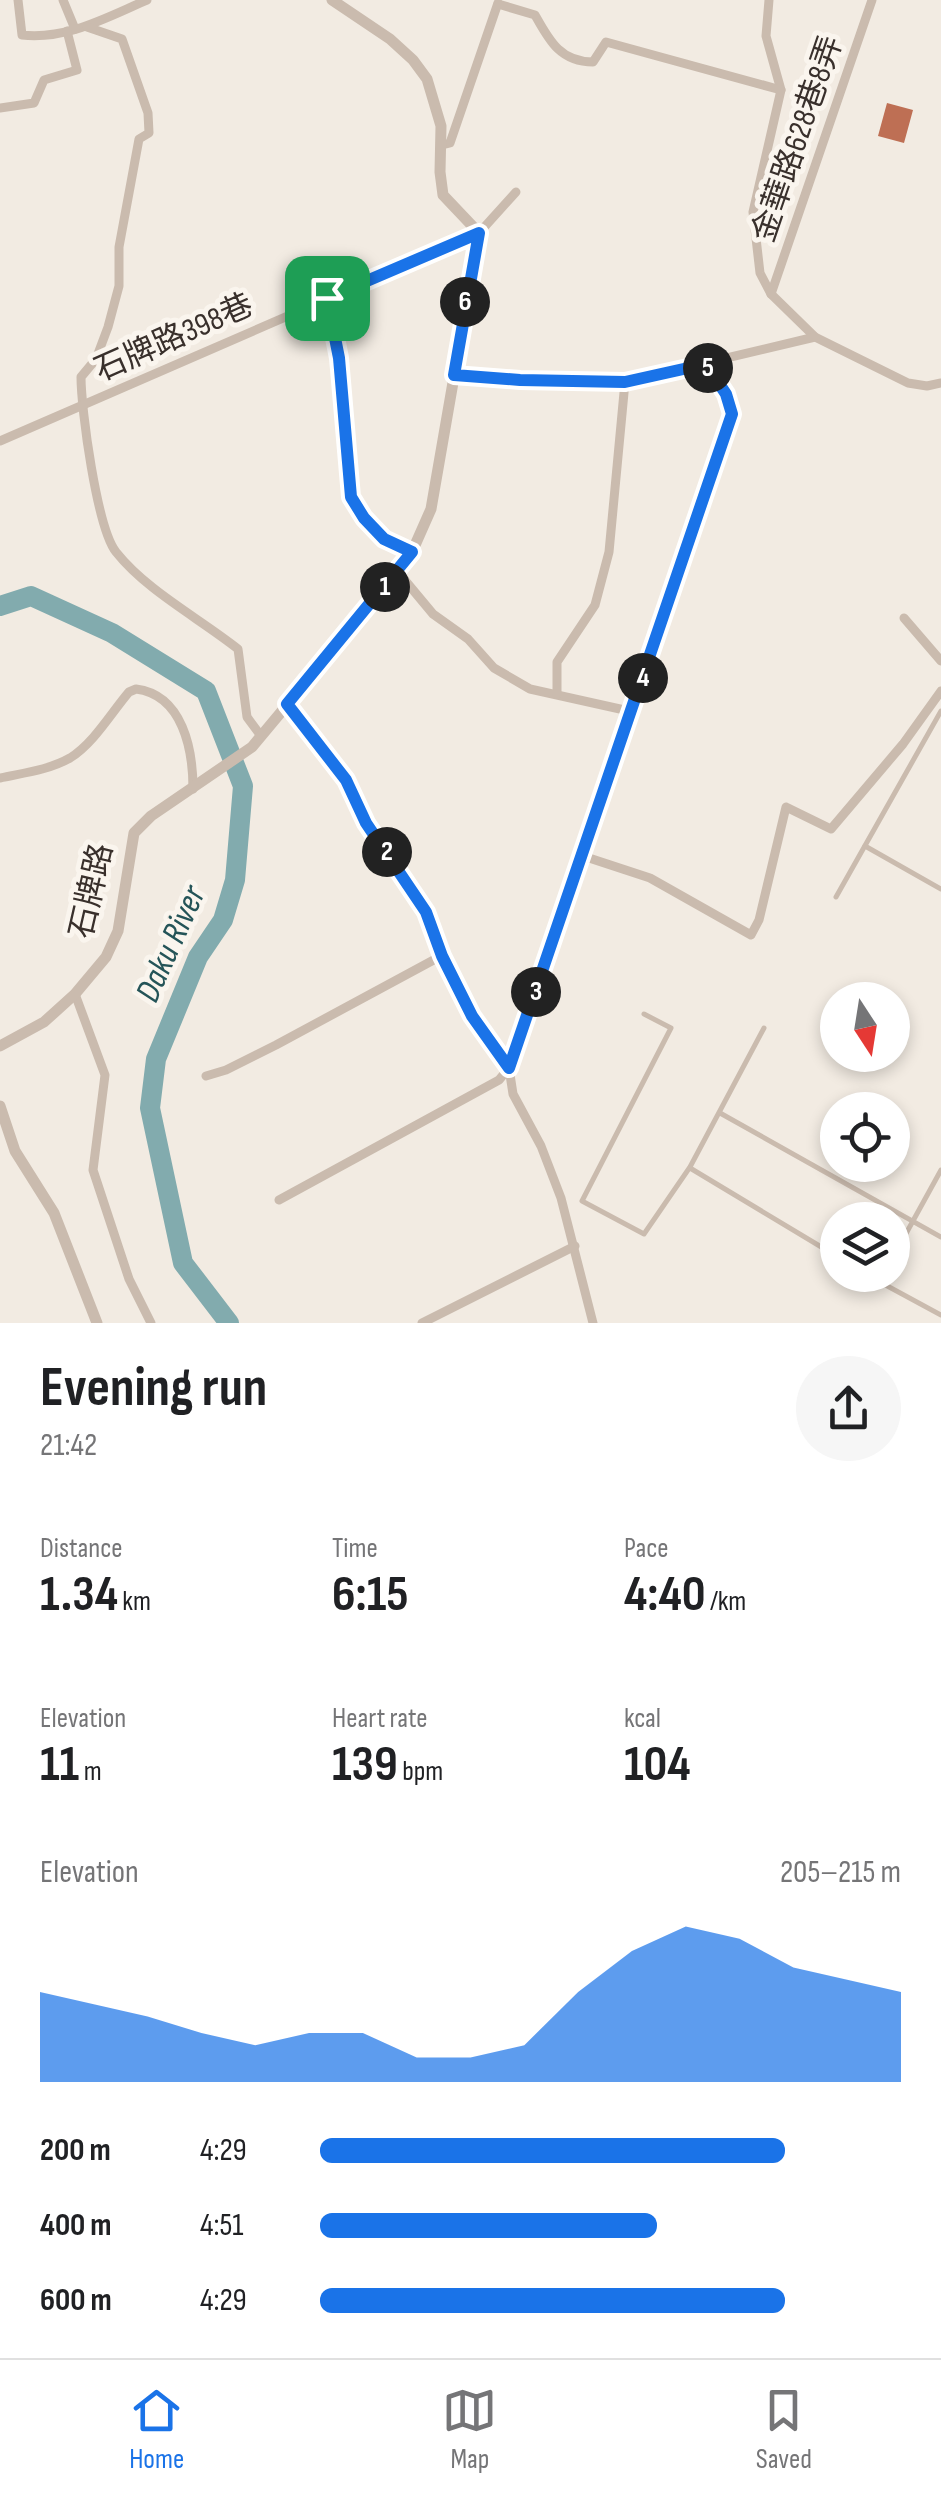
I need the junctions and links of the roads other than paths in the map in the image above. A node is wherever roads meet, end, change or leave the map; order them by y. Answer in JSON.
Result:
{"nodes":[{"id":1,"x":18,"y":0,"type":"edge"},
{"id":2,"x":63,"y":0,"type":"edge"},
{"id":3,"x":147,"y":0,"type":"edge"},
{"id":4,"x":332,"y":0,"type":"edge"},
{"id":5,"x":769,"y":0,"type":"edge"},
{"id":6,"x":872,"y":0,"type":"edge"},
{"id":7,"x":499,"y":2,"type":"edge"},
{"id":8,"x":87,"y":27,"type":"junction"},
{"id":9,"x":71,"y":30,"type":"junction"},
{"id":10,"x":781,"y":90,"type":"junction"},
{"id":11,"x":0,"y":108,"type":"edge"},
{"id":12,"x":442,"y":145,"type":"junction"},
{"id":13,"x":516,"y":192,"type":"dead end"},
{"id":14,"x":479,"y":233,"type":"junction"},
{"id":15,"x":771,"y":294,"type":"junction"},
{"id":16,"x":327,"y":298,"type":"junction"},
{"id":17,"x":815,"y":336,"type":"junction"},
{"id":18,"x":706,"y":364,"type":"junction"},
{"id":19,"x":454,"y":375,"type":"junction"},
{"id":20,"x":625,"y":382,"type":"junction"},
{"id":21,"x":941,"y":383,"type":"edge"},
{"id":22,"x":83,"y":405,"type":"junction"},
{"id":23,"x":0,"y":441,"type":"edge"},
{"id":24,"x":412,"y":552,"type":"junction"},
{"id":25,"x":398,"y":572,"type":"junction"},
{"id":26,"x":904,"y":618,"type":"dead end"},
{"id":27,"x":941,"y":661,"type":"edge"},
{"id":28,"x":941,"y":691,"type":"edge"},
{"id":29,"x":557,"y":694,"type":"junction"},
{"id":30,"x":287,"y":704,"type":"junction"},
{"id":31,"x":630,"y":711,"type":"junction"},
{"id":32,"x":941,"y":711,"type":"edge"},
{"id":33,"x":261,"y":736,"type":"junction"},
{"id":34,"x":0,"y":778,"type":"edge"},
{"id":35,"x":193,"y":789,"type":"junction"},
{"id":36,"x":864,"y":846,"type":"junction"},
{"id":37,"x":584,"y":856,"type":"junction"},
{"id":38,"x":941,"y":889,"type":"edge"},
{"id":39,"x":836,"y":897,"type":"dead end"},
{"id":40,"x":442,"y":956,"type":"junction"},
{"id":41,"x":75,"y":994,"type":"junction"},
{"id":42,"x":644,"y":1014,"type":"dead end"},
{"id":43,"x":764,"y":1028,"type":"dead end"},
{"id":44,"x":0,"y":1046,"type":"edge"},
{"id":45,"x":509,"y":1068,"type":"junction"},
{"id":46,"x":206,"y":1076,"type":"dead end"},
{"id":47,"x":0,"y":1106,"type":"edge"},
{"id":48,"x":720,"y":1112,"type":"junction"},
{"id":49,"x":690,"y":1168,"type":"junction"},
{"id":50,"x":941,"y":1170,"type":"edge"},
{"id":51,"x":278,"y":1200,"type":"dead end"},
{"id":52,"x":914,"y":1221,"type":"junction"},
{"id":53,"x":910,"y":1228,"type":"edge"},
{"id":54,"x":941,"y":1237,"type":"edge"},
{"id":55,"x":575,"y":1246,"type":"junction"},
{"id":56,"x":820,"y":1246,"type":"edge"},
{"id":57,"x":898,"y":1292,"type":"edge"},
{"id":58,"x":941,"y":1315,"type":"edge"},
{"id":59,"x":97,"y":1323,"type":"edge"},
{"id":60,"x":151,"y":1323,"type":"edge"},
{"id":61,"x":422,"y":1323,"type":"edge"},
{"id":62,"x":593,"y":1323,"type":"edge"}],
"edges":[{"from":1,"to":9,"type":"street"},
{"from":2,"to":9,"type":"street"},
{"from":3,"to":8,"type":"street"},
{"from":4,"to":12,"type":"street"},
{"from":5,"to":10,"type":"street"},
{"from":6,"to":15,"type":"street","name":"金華路628巷8弄"},
{"from":7,"to":10,"type":"street"},
{"from":7,"to":12,"type":"street"},
{"from":8,"to":9,"type":"street"},
{"from":8,"to":22,"type":"street"},
{"from":9,"to":11,"type":"street"},
{"from":10,"to":15,"type":"street"},
{"from":12,"to":14,"type":"street"},
{"from":13,"to":14,"type":"street"},
{"from":14,"to":16,"type":"street","name":"石牌路398巷"},
{"from":14,"to":19,"type":"street","name":"石牌路"},
{"from":15,"to":17,"type":"street"},
{"from":16,"to":22,"type":"street","name":"石牌路398巷"},
{"from":16,"to":24,"type":"street"},
{"from":17,"to":18,"type":"street"},
{"from":17,"to":21,"type":"street"},
{"from":18,"to":20,"type":"street"},
{"from":18,"to":31,"type":"street"},
{"from":19,"to":20,"type":"street"},
{"from":19,"to":24,"type":"street","name":"石牌路"},
{"from":20,"to":29,"type":"street"},
{"from":22,"to":23,"type":"street","name":"石牌路398巷"},
{"from":22,"to":33,"type":"street"},
{"from":24,"to":25,"type":"street","name":"石牌路"},
{"from":25,"to":29,"type":"street"},
{"from":25,"to":30,"type":"street","name":"石牌路"},
{"from":26,"to":27,"type":"street"},
{"from":28,"to":37,"type":"street"},
{"from":29,"to":31,"type":"street"},
{"from":30,"to":33,"type":"street","name":"石牌路"},
{"from":30,"to":40,"type":"street"},
{"from":31,"to":37,"type":"street"},
{"from":32,"to":36,"type":"lane"},
{"from":33,"to":35,"type":"street","name":"石牌路"},
{"from":34,"to":35,"type":"street"},
{"from":35,"to":41,"type":"street","name":"石牌路"},
{"from":36,"to":38,"type":"lane"},
{"from":36,"to":39,"type":"lane"},
{"from":37,"to":45,"type":"street"},
{"from":40,"to":45,"type":"street"},
{"from":40,"to":46,"type":"street"},
{"from":41,"to":44,"type":"street","name":"石牌路"},
{"from":41,"to":60,"type":"street"},
{"from":42,"to":49,"type":"lane"},
{"from":43,"to":48,"type":"lane"},
{"from":45,"to":51,"type":"street"},
{"from":45,"to":55,"type":"street"},
{"from":47,"to":59,"type":"street"},
{"from":48,"to":49,"type":"lane"},
{"from":48,"to":52,"type":"lane"},
{"from":49,"to":56,"type":"lane"},
{"from":50,"to":52,"type":"lane"},
{"from":52,"to":53,"type":"lane"},
{"from":52,"to":54,"type":"lane"},
{"from":55,"to":61,"type":"street"},
{"from":55,"to":62,"type":"street"},
{"from":57,"to":58,"type":"lane"}]}
